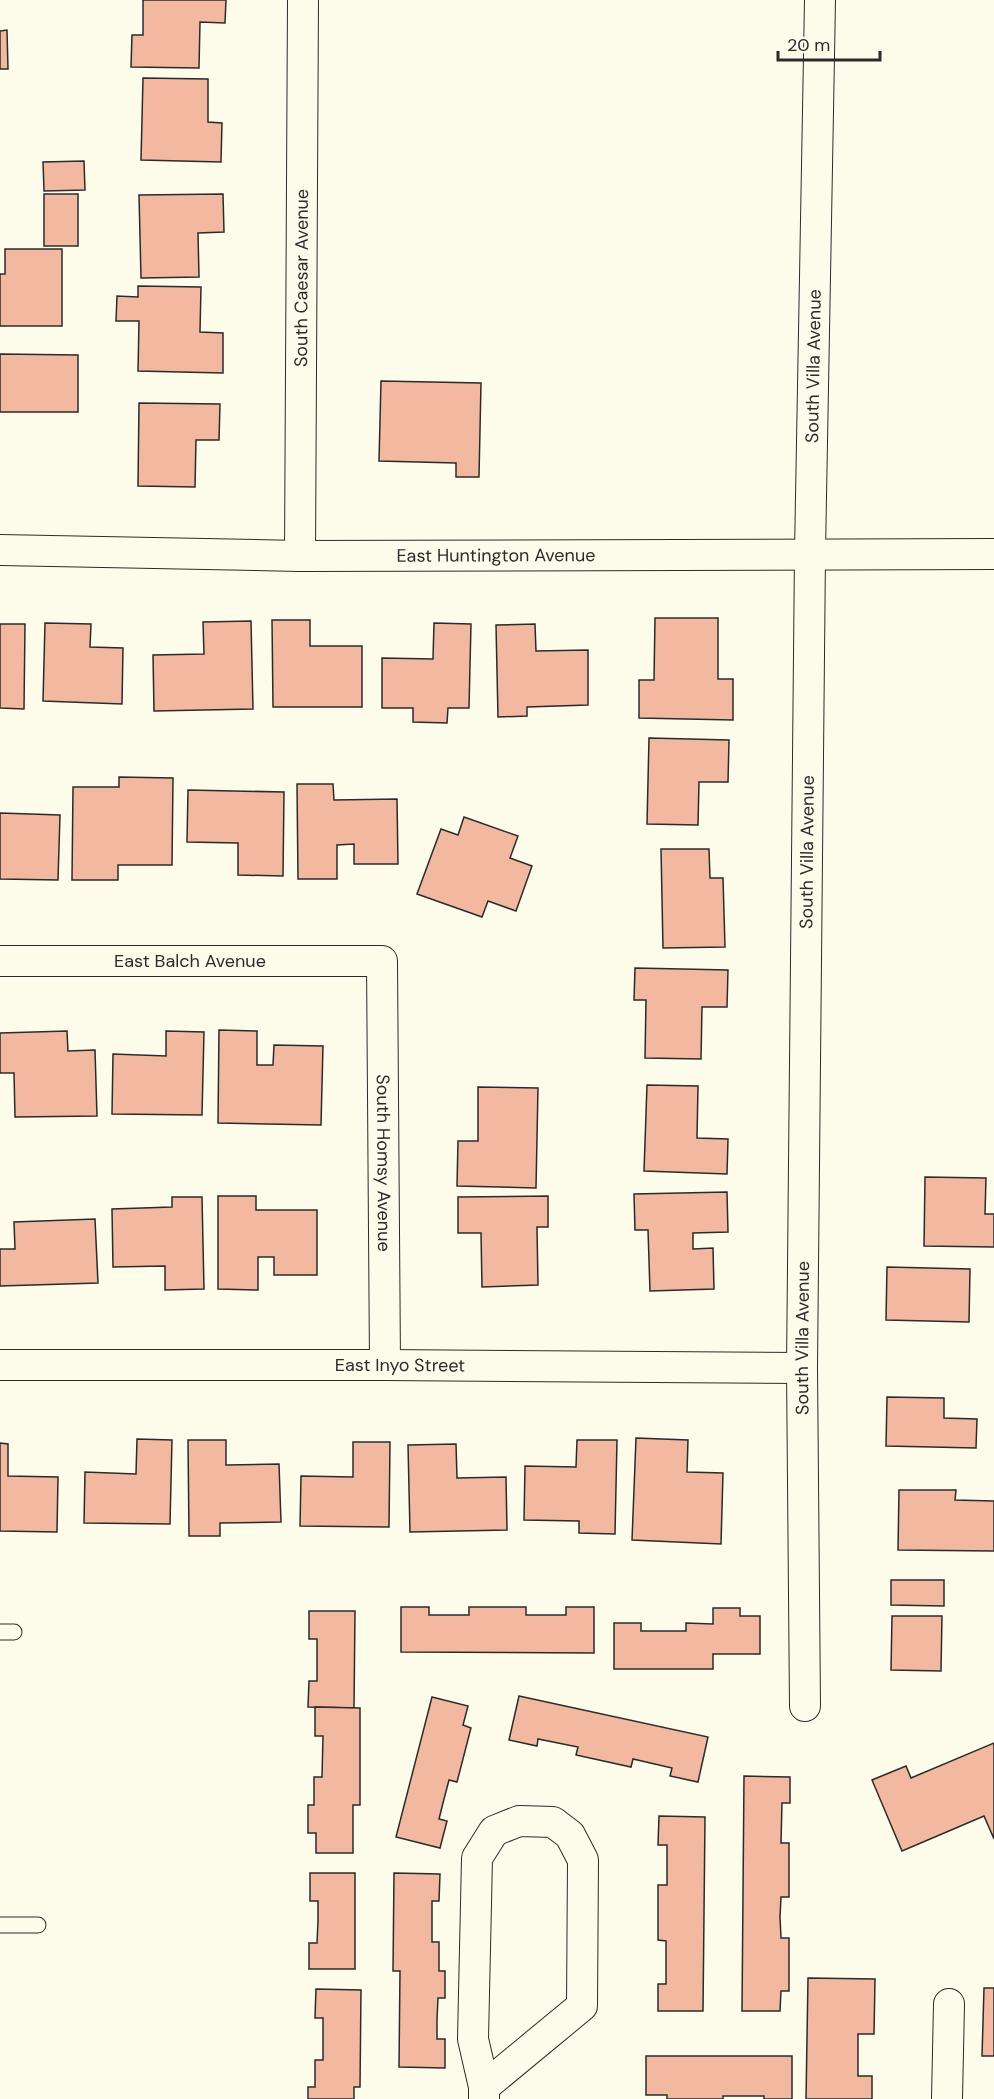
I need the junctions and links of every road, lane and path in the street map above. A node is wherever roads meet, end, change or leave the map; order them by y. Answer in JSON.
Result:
{"nodes":[{"id":1,"x":303,"y":0,"type":"edge"},
{"id":2,"x":820,"y":0,"type":"edge"},
{"id":3,"x":0,"y":550,"type":"edge"},
{"id":4,"x":810,"y":554,"type":"junction"},
{"id":5,"x":994,"y":554,"type":"edge"},
{"id":6,"x":300,"y":556,"type":"junction"},
{"id":7,"x":0,"y":961,"type":"edge"},
{"id":8,"x":382,"y":961,"type":"joint"},
{"id":9,"x":0,"y":1365,"type":"edge"},
{"id":10,"x":385,"y":1365,"type":"junction"},
{"id":11,"x":802,"y":1368,"type":"junction"},
{"id":12,"x":805,"y":1706,"type":"dead end"},
{"id":13,"x":0,"y":1924,"type":"edge"},
{"id":14,"x":38,"y":1925,"type":"dead end"},
{"id":15,"x":948,"y":2004,"type":"dead end"},
{"id":16,"x":484,"y":2093,"type":"edge"},
{"id":17,"x":947,"y":2099,"type":"edge"}],
"edges":[{"from":1,"to":6,"type":"street","name":"South Caesar Avenue"},
{"from":2,"to":4,"type":"street","name":"South Villa Avenue"},
{"from":3,"to":6,"type":"street","name":"East Huntington Avenue"},
{"from":4,"to":5,"type":"street","name":"East Huntington Avenue"},
{"from":4,"to":6,"type":"street","name":"East Huntington Avenue"},
{"from":4,"to":11,"type":"street","name":"South Villa Avenue"},
{"from":7,"to":8,"type":"street","name":"East Balch Avenue"},
{"from":8,"to":10,"type":"street","name":"South Homsy Avenue"},
{"from":9,"to":10,"type":"street","name":"East Inyo Street"},
{"from":10,"to":11,"type":"street","name":"East Inyo Street"},
{"from":11,"to":12,"type":"street","name":"South Villa Avenue"},
{"from":13,"to":14,"type":"lane"},
{"from":15,"to":17,"type":"street"},
{"from":16,"to":16,"type":"street"}]}
